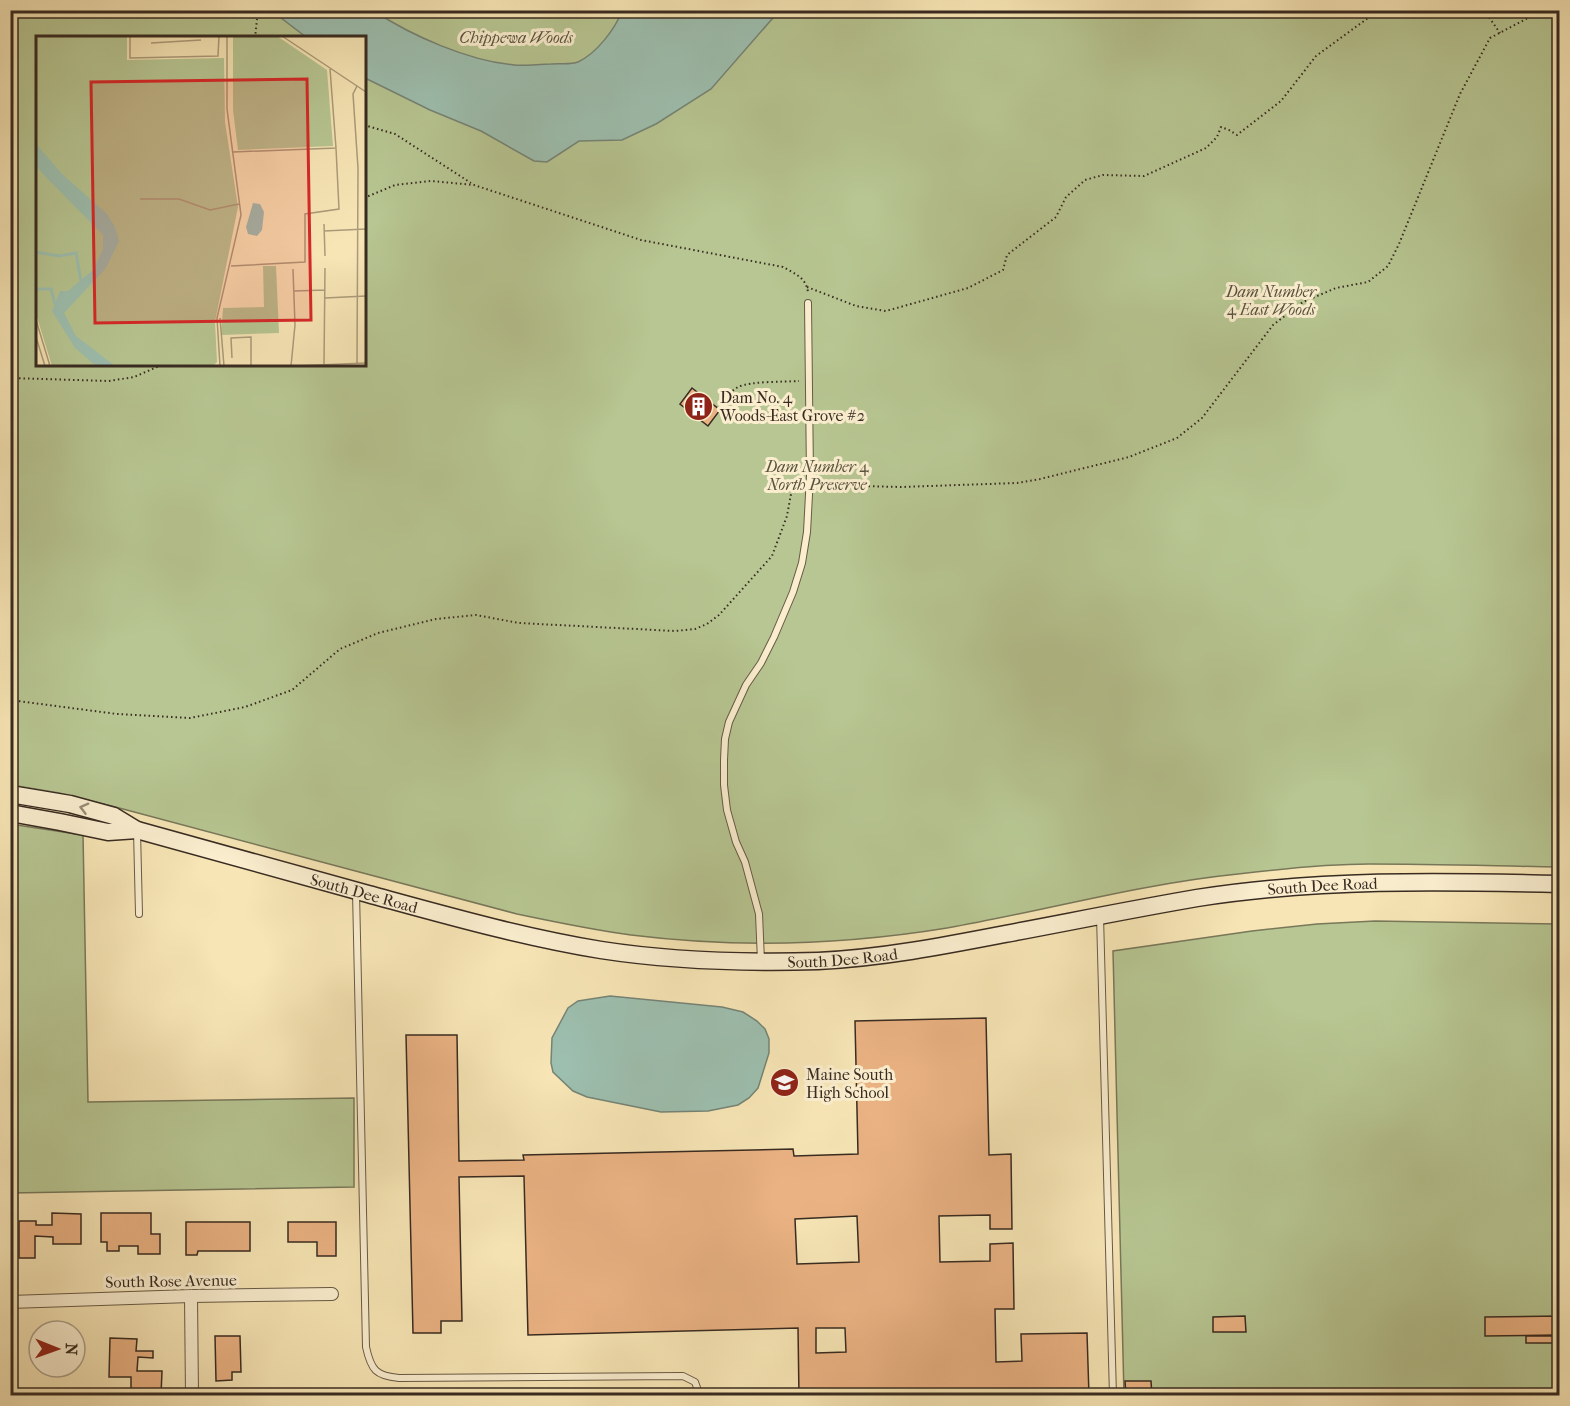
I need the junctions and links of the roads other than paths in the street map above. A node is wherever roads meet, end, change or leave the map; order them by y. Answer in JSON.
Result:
{"nodes":[{"id":1,"x":808,"y":303,"type":"road end"},
{"id":2,"x":10,"y":794,"type":"edge"},
{"id":3,"x":10,"y":813,"type":"edge"},
{"id":4,"x":137,"y":830,"type":"junction"},
{"id":5,"x":1560,"y":884,"type":"edge"},
{"id":6,"x":356,"y":891,"type":"junction"},
{"id":7,"x":139,"y":914,"type":"dead end"},
{"id":8,"x":1100,"y":915,"type":"junction"},
{"id":9,"x":761,"y":962,"type":"junction"},
{"id":10,"x":332,"y":1294,"type":"dead end"},
{"id":11,"x":190,"y":1296,"type":"junction"},
{"id":12,"x":10,"y":1302,"type":"edge"},
{"id":13,"x":192,"y":1395,"type":"edge"},
{"id":14,"x":700,"y":1395,"type":"edge"},
{"id":15,"x":1113,"y":1395,"type":"edge"}],
"edges":[{"from":1,"to":9,"type":"lane"},
{"from":4,"to":2,"type":"main road","name":"South Dee Road","one_way":true},
{"from":3,"to":4,"type":"main road","name":"South Dee Road"},
{"from":4,"to":6,"type":"main road","name":"South Dee Road"},
{"from":4,"to":7,"type":"lane"},
{"from":5,"to":8,"type":"main road","name":"South Dee Road"},
{"from":6,"to":9,"type":"main road","name":"South Dee Road"},
{"from":6,"to":14,"type":"lane"},
{"from":8,"to":9,"type":"main road","name":"South Dee Road"},
{"from":8,"to":15,"type":"lane"},
{"from":10,"to":11,"type":"street","name":"South Rose Avenue"},
{"from":11,"to":12,"type":"street","name":"South Rose Avenue"},
{"from":11,"to":13,"type":"street"}]}
